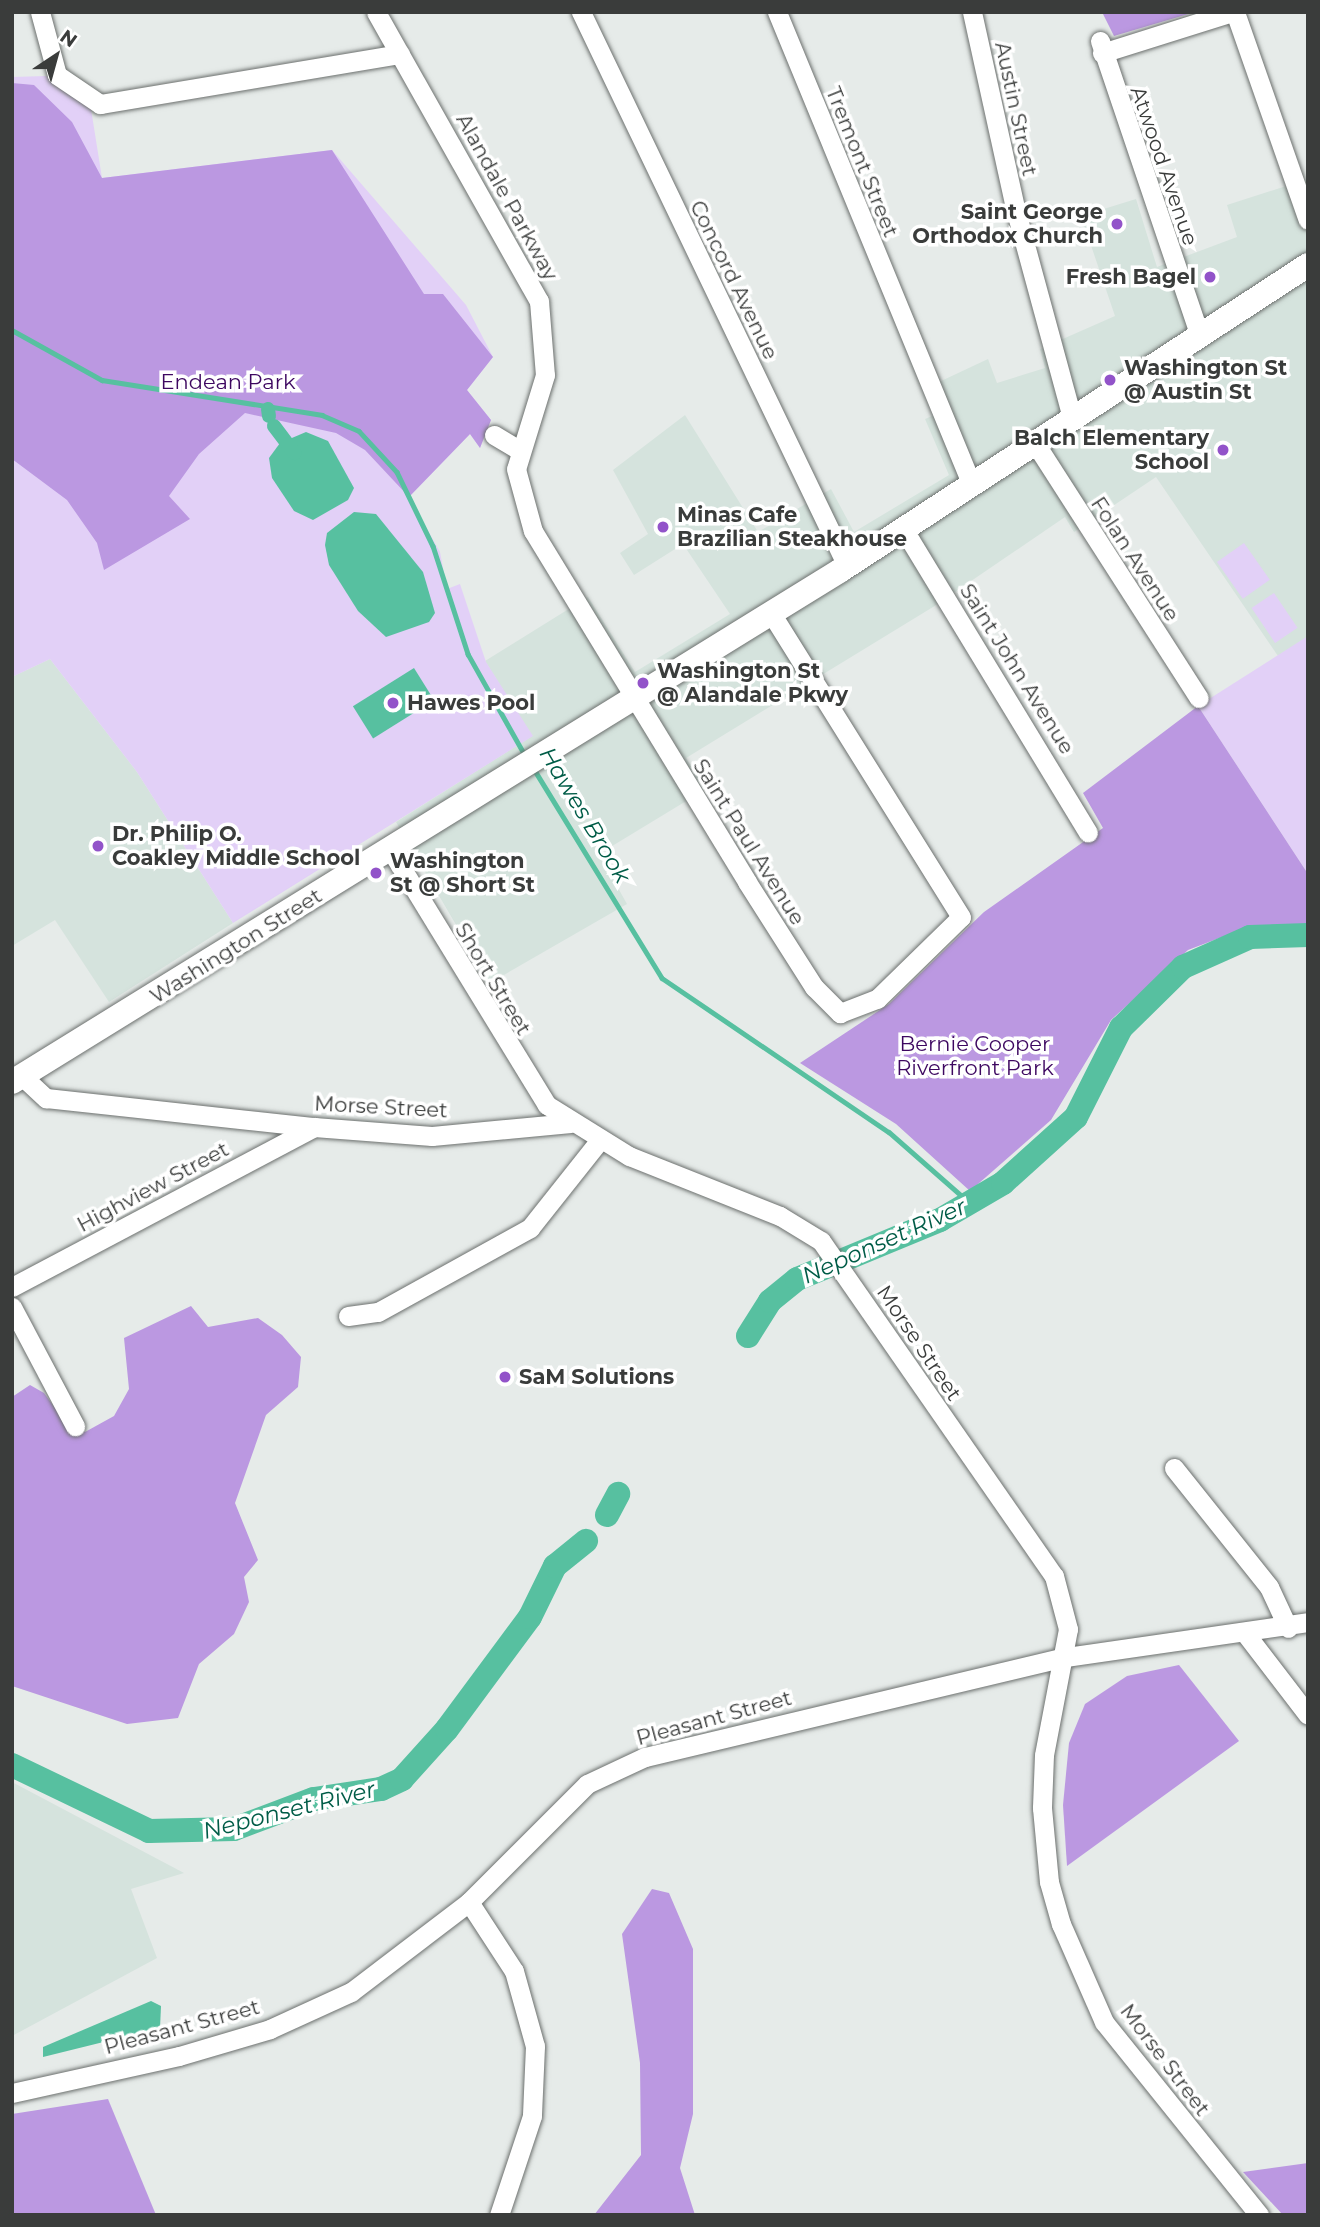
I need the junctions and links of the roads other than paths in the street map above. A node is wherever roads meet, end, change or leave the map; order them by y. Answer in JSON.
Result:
{"nodes":[{"id":1,"x":40,"y":12,"type":"edge"},
{"id":2,"x":376,"y":12,"type":"edge"},
{"id":3,"x":581,"y":12,"type":"edge"},
{"id":4,"x":777,"y":12,"type":"edge"},
{"id":5,"x":972,"y":12,"type":"edge"},
{"id":6,"x":1233,"y":12,"type":"edge"},
{"id":7,"x":401,"y":54,"type":"junction"},
{"id":8,"x":1308,"y":220,"type":"edge"},
{"id":9,"x":1308,"y":265,"type":"edge"},
{"id":10,"x":1199,"y":334,"type":"junction"},
{"id":11,"x":1072,"y":418,"type":"junction"},
{"id":12,"x":494,"y":435,"type":"dead end"},
{"id":13,"x":1035,"y":443,"type":"junction"},
{"id":14,"x":519,"y":450,"type":"junction"},
{"id":15,"x":971,"y":483,"type":"junction"},
{"id":16,"x":904,"y":530,"type":"junction"},
{"id":17,"x":847,"y":566,"type":"junction"},
{"id":18,"x":772,"y":614,"type":"junction"},
{"id":19,"x":1199,"y":698,"type":"dead end"},
{"id":20,"x":633,"y":700,"type":"junction"},
{"id":21,"x":1088,"y":833,"type":"dead end"},
{"id":22,"x":390,"y":849,"type":"junction"},
{"id":23,"x":17,"y":1079,"type":"edge"},
{"id":24,"x":570,"y":1122,"type":"junction"},
{"id":25,"x":314,"y":1128,"type":"junction"},
{"id":26,"x":599,"y":1141,"type":"junction"},
{"id":27,"x":12,"y":1287,"type":"edge"},
{"id":28,"x":12,"y":1307,"type":"edge"},
{"id":29,"x":348,"y":1316,"type":"dead end"},
{"id":30,"x":75,"y":1426,"type":"dead end"},
{"id":31,"x":1174,"y":1468,"type":"dead end"},
{"id":32,"x":1308,"y":1622,"type":"edge"},
{"id":33,"x":1288,"y":1628,"type":"junction"},
{"id":34,"x":1245,"y":1633,"type":"junction"},
{"id":35,"x":1066,"y":1657,"type":"junction"},
{"id":36,"x":1308,"y":1715,"type":"edge"},
{"id":37,"x":469,"y":1902,"type":"junction"},
{"id":38,"x":12,"y":2093,"type":"edge"},
{"id":39,"x":499,"y":2215,"type":"edge"},
{"id":40,"x":1259,"y":2215,"type":"edge"}],
"edges":[{"from":1,"to":7,"type":"street"},
{"from":2,"to":7,"type":"street","name":"Alandale Parkway"},
{"from":3,"to":17,"type":"street","name":"Concord Avenue"},
{"from":4,"to":15,"type":"street","name":"Tremont Street"},
{"from":5,"to":11,"type":"street","name":"Austin Street"},
{"from":6,"to":8,"type":"street"},
{"from":6,"to":10,"type":"street","name":"Atwood Avenue"},
{"from":7,"to":14,"type":"street","name":"Alandale Parkway"},
{"from":9,"to":10,"type":"main road","name":"Washington Street"},
{"from":10,"to":11,"type":"main road","name":"Washington Street"},
{"from":11,"to":13,"type":"main road","name":"Washington Street"},
{"from":12,"to":14,"type":"street"},
{"from":13,"to":15,"type":"main road","name":"Washington Street"},
{"from":13,"to":19,"type":"street","name":"Folan Avenue"},
{"from":14,"to":20,"type":"street","name":"Alandale Parkway"},
{"from":15,"to":16,"type":"main road","name":"Washington Street"},
{"from":16,"to":17,"type":"main road","name":"Washington Street"},
{"from":16,"to":21,"type":"street","name":"Saint John Avenue"},
{"from":17,"to":18,"type":"main road","name":"Washington Street"},
{"from":18,"to":20,"type":"main road","name":"Washington Street"},
{"from":18,"to":20,"type":"street","name":"Saint Paul Avenue"},
{"from":20,"to":22,"type":"main road","name":"Washington Street"},
{"from":22,"to":23,"type":"main road","name":"Washington Street"},
{"from":22,"to":24,"type":"street","name":"Short Street"},
{"from":23,"to":25,"type":"street","name":"Morse Street"},
{"from":24,"to":25,"type":"street","name":"Morse Street"},
{"from":24,"to":26,"type":"street","name":"Morse Street"},
{"from":25,"to":27,"type":"street","name":"Highview Street"},
{"from":26,"to":29,"type":"street"},
{"from":26,"to":35,"type":"street","name":"Morse Street"},
{"from":28,"to":30,"type":"street"},
{"from":31,"to":33,"type":"street"},
{"from":32,"to":33,"type":"street","name":"Pleasant Street"},
{"from":33,"to":34,"type":"street","name":"Pleasant Street"},
{"from":34,"to":35,"type":"street","name":"Pleasant Street"},
{"from":34,"to":36,"type":"street"},
{"from":35,"to":37,"type":"street","name":"Pleasant Street"},
{"from":35,"to":40,"type":"street","name":"Morse Street"},
{"from":37,"to":38,"type":"street","name":"Pleasant Street"},
{"from":37,"to":39,"type":"street"}]}
